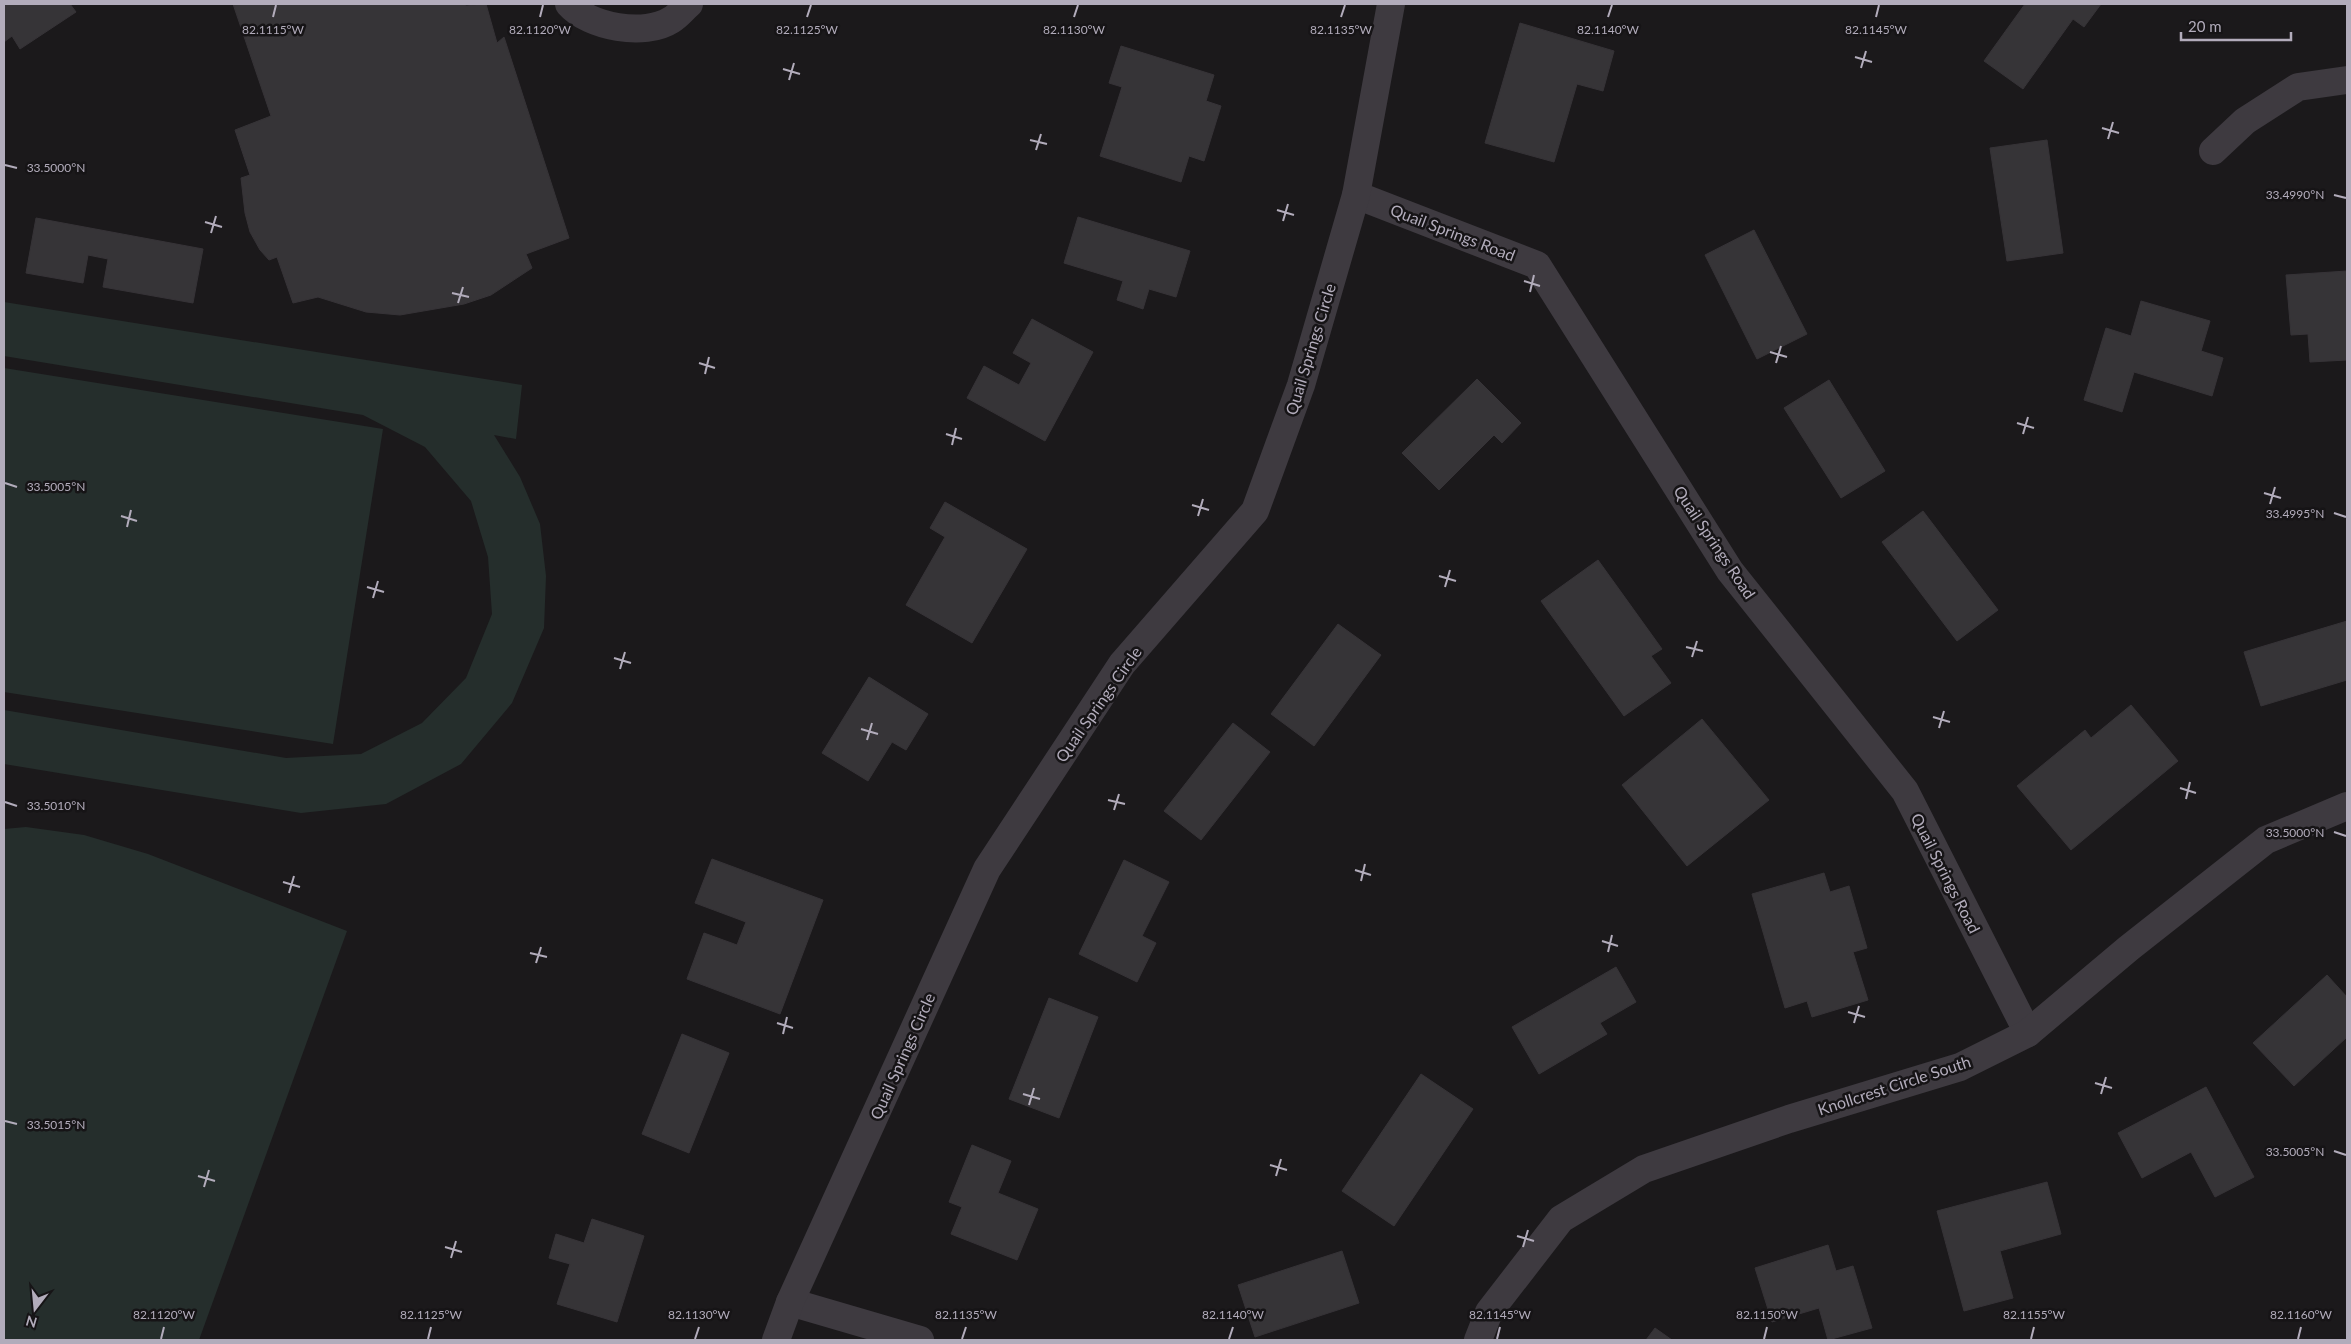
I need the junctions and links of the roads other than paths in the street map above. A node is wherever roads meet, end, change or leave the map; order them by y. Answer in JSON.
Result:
{"nodes":[{"id":1,"x":569,"y":4,"type":"edge"},
{"id":2,"x":689,"y":4,"type":"edge"},
{"id":3,"x":1391,"y":4,"type":"edge"},
{"id":4,"x":2347,"y":80,"type":"edge"},
{"id":5,"x":2213,"y":151,"type":"dead end"},
{"id":6,"x":1356,"y":195,"type":"junction"},
{"id":7,"x":2347,"y":806,"type":"edge"},
{"id":8,"x":2028,"y":1033,"type":"junction"},
{"id":9,"x":790,"y":1302,"type":"junction"},
{"id":10,"x":776,"y":1340,"type":"edge"},
{"id":11,"x":920,"y":1340,"type":"edge"},
{"id":12,"x":1478,"y":1340,"type":"edge"}],
"edges":[{"from":1,"to":2,"type":"street"},
{"from":3,"to":6,"type":"street","name":"Quail Springs Circle"},
{"from":4,"to":5,"type":"street"},
{"from":6,"to":8,"type":"street","name":"Quail Springs Road"},
{"from":6,"to":9,"type":"street","name":"Quail Springs Circle"},
{"from":7,"to":8,"type":"street","name":"Knollcrest Circle South"},
{"from":8,"to":12,"type":"street","name":"Knollcrest Circle South"},
{"from":9,"to":10,"type":"street","name":"Quail Springs Circle"},
{"from":9,"to":11,"type":"street"}]}
